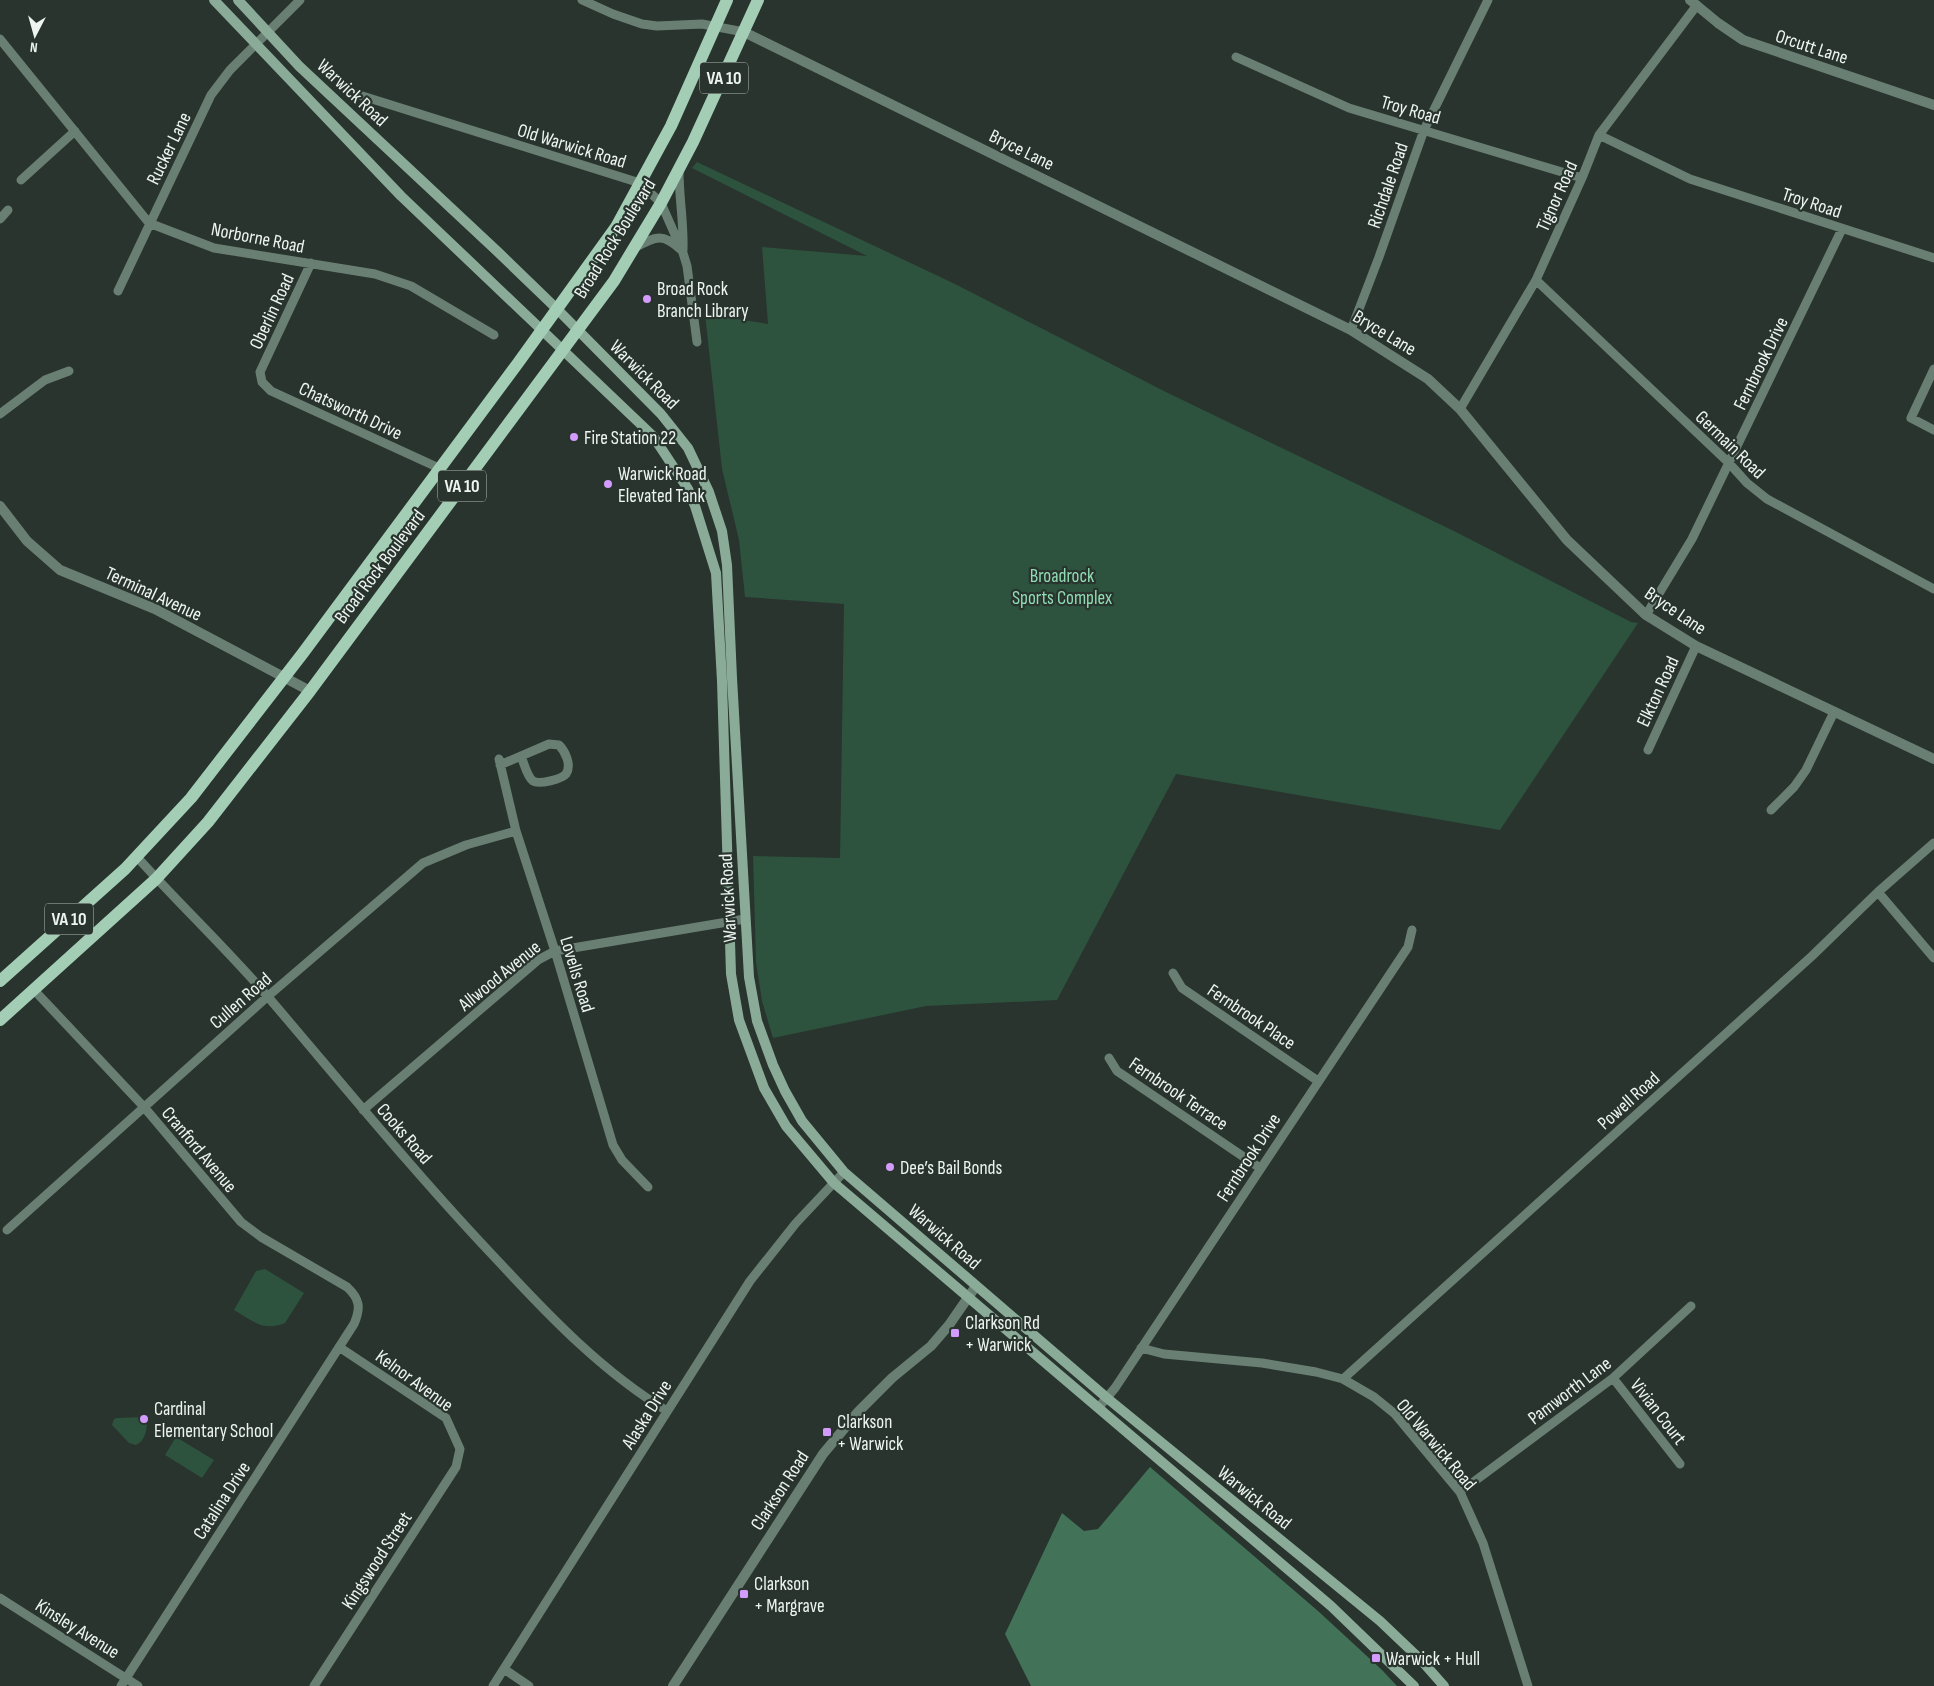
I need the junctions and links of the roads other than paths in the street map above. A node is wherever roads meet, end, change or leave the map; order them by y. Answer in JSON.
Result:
{"nodes":[{"id":1,"x":214,"y":0,"type":"edge"},
{"id":2,"x":238,"y":0,"type":"edge"},
{"id":3,"x":300,"y":0,"type":"edge"},
{"id":4,"x":582,"y":0,"type":"edge"},
{"id":5,"x":727,"y":0,"type":"edge"},
{"id":6,"x":758,"y":0,"type":"edge"},
{"id":7,"x":1488,"y":0,"type":"edge"},
{"id":8,"x":1694,"y":2,"type":"edge"},
{"id":9,"x":716,"y":26,"type":"junction"},
{"id":10,"x":267,"y":32,"type":"junction"},
{"id":11,"x":744,"y":32,"type":"junction"},
{"id":12,"x":0,"y":39,"type":"edge"},
{"id":13,"x":255,"y":45,"type":"junction"},
{"id":14,"x":1236,"y":57,"type":"dead end"},
{"id":15,"x":356,"y":94,"type":"dead end"},
{"id":16,"x":1934,"y":105,"type":"edge"},
{"id":17,"x":1424,"y":130,"type":"junction"},
{"id":18,"x":74,"y":131,"type":"junction"},
{"id":19,"x":1599,"y":134,"type":"junction"},
{"id":20,"x":678,"y":170,"type":"junction"},
{"id":21,"x":1582,"y":178,"type":"junction"},
{"id":22,"x":21,"y":180,"type":"dead end"},
{"id":23,"x":640,"y":183,"type":"junction"},
{"id":24,"x":661,"y":203,"type":"junction"},
{"id":25,"x":8,"y":210,"type":"dead end"},
{"id":26,"x":0,"y":219,"type":"edge"},
{"id":27,"x":149,"y":223,"type":"junction"},
{"id":28,"x":1842,"y":229,"type":"junction"},
{"id":29,"x":634,"y":248,"type":"junction"},
{"id":30,"x":683,"y":253,"type":"junction"},
{"id":31,"x":1934,"y":258,"type":"edge"},
{"id":32,"x":311,"y":263,"type":"junction"},
{"id":33,"x":1536,"y":280,"type":"junction"},
{"id":34,"x":118,"y":292,"type":"dead end"},
{"id":35,"x":558,"y":310,"type":"junction"},
{"id":36,"x":577,"y":330,"type":"junction"},
{"id":37,"x":1351,"y":330,"type":"junction"},
{"id":38,"x":542,"y":331,"type":"junction"},
{"id":39,"x":494,"y":335,"type":"dead end"},
{"id":40,"x":697,"y":342,"type":"dead end"},
{"id":41,"x":562,"y":350,"type":"junction"},
{"id":42,"x":1934,"y":369,"type":"edge"},
{"id":43,"x":69,"y":371,"type":"dead end"},
{"id":44,"x":260,"y":372,"type":"joint"},
{"id":45,"x":1460,"y":409,"type":"junction"},
{"id":46,"x":0,"y":414,"type":"edge"},
{"id":47,"x":1934,"y":430,"type":"edge"},
{"id":48,"x":1729,"y":463,"type":"junction"},
{"id":49,"x":439,"y":468,"type":"junction"},
{"id":50,"x":0,"y":506,"type":"edge"},
{"id":51,"x":1934,"y":588,"type":"edge"},
{"id":52,"x":1646,"y":615,"type":"junction"},
{"id":53,"x":1696,"y":646,"type":"junction"},
{"id":54,"x":284,"y":678,"type":"junction"},
{"id":55,"x":310,"y":692,"type":"junction"},
{"id":56,"x":1834,"y":712,"type":"junction"},
{"id":57,"x":1648,"y":750,"type":"dead end"},
{"id":58,"x":521,"y":756,"type":"junction"},
{"id":59,"x":1934,"y":759,"type":"edge"},
{"id":60,"x":1771,"y":810,"type":"dead end"},
{"id":61,"x":516,"y":831,"type":"junction"},
{"id":62,"x":1934,"y":843,"type":"edge"},
{"id":63,"x":137,"y":857,"type":"junction"},
{"id":64,"x":156,"y":879,"type":"junction"},
{"id":65,"x":1878,"y":892,"type":"junction"},
{"id":66,"x":746,"y":919,"type":"junction"},
{"id":67,"x":729,"y":921,"type":"junction"},
{"id":68,"x":1412,"y":930,"type":"dead end"},
{"id":69,"x":555,"y":951,"type":"junction"},
{"id":70,"x":1934,"y":958,"type":"edge"},
{"id":71,"x":1172,"y":973,"type":"dead end"},
{"id":72,"x":2,"y":974,"type":"edge"},
{"id":73,"x":34,"y":990,"type":"junction"},
{"id":74,"x":267,"y":996,"type":"junction"},
{"id":75,"x":0,"y":1020,"type":"edge"},
{"id":76,"x":1108,"y":1058,"type":"dead end"},
{"id":77,"x":1318,"y":1081,"type":"junction"},
{"id":78,"x":144,"y":1107,"type":"junction"},
{"id":79,"x":363,"y":1110,"type":"junction"},
{"id":80,"x":1260,"y":1168,"type":"junction"},
{"id":81,"x":844,"y":1172,"type":"junction"},
{"id":82,"x":834,"y":1183,"type":"junction"},
{"id":83,"x":648,"y":1187,"type":"dead end"},
{"id":84,"x":7,"y":1230,"type":"dead end"},
{"id":85,"x":976,"y":1286,"type":"junction"},
{"id":86,"x":968,"y":1298,"type":"junction"},
{"id":87,"x":360,"y":1304,"type":"joint"},
{"id":88,"x":1691,"y":1306,"type":"dead end"},
{"id":89,"x":339,"y":1347,"type":"junction"},
{"id":90,"x":1141,"y":1348,"type":"junction"},
{"id":91,"x":1613,"y":1378,"type":"junction"},
{"id":92,"x":1342,"y":1379,"type":"junction"},
{"id":93,"x":1107,"y":1398,"type":"junction"},
{"id":94,"x":1098,"y":1408,"type":"junction"},
{"id":95,"x":667,"y":1411,"type":"junction"},
{"id":96,"x":460,"y":1449,"type":"joint"},
{"id":97,"x":1680,"y":1464,"type":"dead end"},
{"id":98,"x":1460,"y":1492,"type":"junction"},
{"id":99,"x":0,"y":1598,"type":"edge"},
{"id":100,"x":504,"y":1670,"type":"junction"},
{"id":101,"x":123,"y":1682,"type":"edge"},
{"id":102,"x":138,"y":1686,"type":"edge"},
{"id":103,"x":314,"y":1686,"type":"edge"},
{"id":104,"x":493,"y":1686,"type":"edge"},
{"id":105,"x":529,"y":1686,"type":"edge"},
{"id":106,"x":673,"y":1686,"type":"edge"},
{"id":107,"x":1414,"y":1686,"type":"edge"},
{"id":108,"x":1444,"y":1686,"type":"edge"},
{"id":109,"x":1528,"y":1686,"type":"edge"}],
"edges":[{"from":1,"to":13,"type":"main road","name":"Warwick Road"},
{"from":2,"to":10,"type":"main road","name":"Warwick Road"},
{"from":3,"to":10,"type":"street","name":"Rucker Lane"},
{"from":4,"to":9,"type":"street"},
{"from":5,"to":9,"type":"main road","name":"Broad Rock Boulevard","number":"VA 10"},
{"from":6,"to":11,"type":"main road","name":"Broad Rock Boulevard","number":"VA 10"},
{"from":7,"to":17,"type":"street","name":"Richdale Road"},
{"from":8,"to":16,"type":"street","name":"Orcutt Lane"},
{"from":8,"to":19,"type":"street","name":"Tignor Road"},
{"from":9,"to":11,"type":"street"},
{"from":9,"to":23,"type":"main road","name":"Broad Rock Boulevard","number":"VA 10"},
{"from":10,"to":13,"type":"street","name":"Rucker Lane"},
{"from":10,"to":35,"type":"main road","name":"Warwick Road"},
{"from":11,"to":20,"type":"main road","name":"Broad Rock Boulevard","number":"VA 10"},
{"from":11,"to":37,"type":"street","name":"Bryce Lane"},
{"from":12,"to":18,"type":"street","name":"Norborne Road"},
{"from":13,"to":27,"type":"street","name":"Rucker Lane"},
{"from":13,"to":38,"type":"main road","name":"Warwick Road"},
{"from":14,"to":17,"type":"street","name":"Troy Road"},
{"from":15,"to":23,"type":"street","name":"Old Warwick Road"},
{"from":17,"to":21,"type":"street","name":"Troy Road"},
{"from":17,"to":37,"type":"street","name":"Richdale Road"},
{"from":18,"to":22,"type":"street"},
{"from":18,"to":27,"type":"street","name":"Norborne Road"},
{"from":19,"to":21,"type":"street","name":"Tignor Road"},
{"from":19,"to":28,"type":"street","name":"Troy Road"},
{"from":20,"to":24,"type":"main road","name":"Broad Rock Boulevard","number":"VA 10"},
{"from":20,"to":30,"type":"street"},
{"from":21,"to":33,"type":"street","name":"Tignor Road"},
{"from":23,"to":24,"type":"street","name":"Old Warwick Road"},
{"from":23,"to":35,"type":"main road","name":"Broad Rock Boulevard","number":"VA 10"},
{"from":24,"to":29,"type":"main road","name":"Broad Rock Boulevard","number":"VA 10"},
{"from":24,"to":30,"type":"street","name":"Old Warwick Road"},
{"from":25,"to":26,"type":"street"},
{"from":27,"to":32,"type":"street","name":"Norborne Road"},
{"from":27,"to":34,"type":"street","name":"Rucker Lane"},
{"from":28,"to":31,"type":"street","name":"Troy Road"},
{"from":28,"to":48,"type":"street","name":"Fernbrook Drive"},
{"from":29,"to":30,"type":"street"},
{"from":29,"to":36,"type":"main road","name":"Broad Rock Boulevard","number":"VA 10"},
{"from":30,"to":40,"type":"street","name":"Old Warwick Road"},
{"from":32,"to":39,"type":"street","name":"Norborne Road"},
{"from":32,"to":44,"type":"street","name":"Oberlin Road"},
{"from":33,"to":45,"type":"street","name":"Tignor Road"},
{"from":33,"to":48,"type":"street","name":"Germain Road"},
{"from":35,"to":36,"type":"main road","name":"Warwick Road"},
{"from":35,"to":38,"type":"main road","name":"Broad Rock Boulevard","number":"VA 10"},
{"from":36,"to":41,"type":"main road","name":"Broad Rock Boulevard","number":"VA 10"},
{"from":36,"to":66,"type":"main road","name":"Warwick Road"},
{"from":37,"to":45,"type":"street","name":"Bryce Lane"},
{"from":38,"to":41,"type":"main road","name":"Warwick Road"},
{"from":38,"to":49,"type":"main road","name":"Broad Rock Boulevard","number":"VA 10"},
{"from":41,"to":55,"type":"main road","name":"Broad Rock Boulevard","number":"VA 10"},
{"from":41,"to":67,"type":"main road","name":"Warwick Road"},
{"from":42,"to":47,"type":"street"},
{"from":43,"to":46,"type":"street"},
{"from":44,"to":49,"type":"street","name":"Chatsworth Drive"},
{"from":45,"to":52,"type":"street","name":"Bryce Lane"},
{"from":48,"to":51,"type":"street","name":"Germain Road"},
{"from":48,"to":52,"type":"street","name":"Fernbrook Drive"},
{"from":49,"to":54,"type":"main road","name":"Broad Rock Boulevard","number":"VA 10"},
{"from":50,"to":54,"type":"street","name":"Terminal Avenue"},
{"from":52,"to":53,"type":"street","name":"Bryce Lane"},
{"from":53,"to":56,"type":"street","name":"Bryce Lane"},
{"from":53,"to":57,"type":"street","name":"Elkton Road"},
{"from":54,"to":55,"type":"street","name":"Terminal Avenue"},
{"from":54,"to":63,"type":"main road","name":"Broad Rock Boulevard","number":"VA 10"},
{"from":55,"to":64,"type":"main road","name":"Broad Rock Boulevard","number":"VA 10"},
{"from":56,"to":59,"type":"street","name":"Bryce Lane"},
{"from":56,"to":60,"type":"street"},
{"from":58,"to":58,"type":"street"},
{"from":58,"to":61,"type":"street","name":"Lovells Road"},
{"from":61,"to":69,"type":"street","name":"Lovells Road"},
{"from":61,"to":74,"type":"street","name":"Cullen Road"},
{"from":62,"to":65,"type":"street","name":"Powell Road"},
{"from":63,"to":64,"type":"street","name":"Cooks Road"},
{"from":63,"to":72,"type":"main road","name":"Broad Rock Boulevard","number":"VA 10"},
{"from":64,"to":73,"type":"main road","name":"Broad Rock Boulevard","number":"VA 10"},
{"from":64,"to":74,"type":"street","name":"Cooks Road"},
{"from":65,"to":70,"type":"street"},
{"from":65,"to":92,"type":"street","name":"Powell Road"},
{"from":66,"to":67,"type":"street","name":"Allwood Avenue"},
{"from":66,"to":81,"type":"main road","name":"Warwick Road"},
{"from":67,"to":69,"type":"street","name":"Allwood Avenue"},
{"from":67,"to":82,"type":"main road","name":"Warwick Road"},
{"from":68,"to":77,"type":"street","name":"Fernbrook Drive"},
{"from":69,"to":79,"type":"street","name":"Allwood Avenue"},
{"from":69,"to":83,"type":"street","name":"Lovells Road"},
{"from":71,"to":77,"type":"street","name":"Fernbrook Place"},
{"from":73,"to":75,"type":"main road","name":"Broad Rock Boulevard","number":"VA 10"},
{"from":73,"to":78,"type":"street","name":"Cranford Avenue"},
{"from":74,"to":78,"type":"street","name":"Cullen Road"},
{"from":74,"to":79,"type":"street","name":"Cooks Road"},
{"from":76,"to":80,"type":"street","name":"Fernbrook Terrace"},
{"from":77,"to":80,"type":"street","name":"Fernbrook Drive"},
{"from":78,"to":84,"type":"street","name":"Cullen Road"},
{"from":78,"to":87,"type":"street","name":"Cranford Avenue"},
{"from":79,"to":95,"type":"street","name":"Cooks Road"},
{"from":80,"to":90,"type":"street","name":"Fernbrook Drive"},
{"from":81,"to":82,"type":"street","name":"Alaska Drive"},
{"from":81,"to":85,"type":"main road","name":"Warwick Road"},
{"from":82,"to":86,"type":"main road","name":"Warwick Road"},
{"from":82,"to":95,"type":"street","name":"Alaska Drive"},
{"from":85,"to":86,"type":"street","name":"Clarkson Road"},
{"from":85,"to":93,"type":"main road","name":"Warwick Road"},
{"from":86,"to":94,"type":"main road","name":"Warwick Road"},
{"from":86,"to":106,"type":"street","name":"Clarkson Road"},
{"from":87,"to":89,"type":"street","name":"Catalina Drive"},
{"from":88,"to":91,"type":"street","name":"Pamworth Lane"},
{"from":89,"to":96,"type":"street","name":"Kelnor Avenue"},
{"from":89,"to":101,"type":"street","name":"Catalina Drive"},
{"from":90,"to":92,"type":"street","name":"Old Warwick Road"},
{"from":90,"to":93,"type":"street","name":"Fernbrook Drive"},
{"from":91,"to":97,"type":"street","name":"Vivian Court"},
{"from":91,"to":98,"type":"street","name":"Pamworth Lane"},
{"from":92,"to":98,"type":"street","name":"Old Warwick Road"},
{"from":93,"to":94,"type":"street","name":"Fernbrook Drive"},
{"from":93,"to":108,"type":"main road","name":"Warwick Road"},
{"from":94,"to":107,"type":"main road","name":"Warwick Road"},
{"from":95,"to":100,"type":"street","name":"Alaska Drive"},
{"from":96,"to":103,"type":"street","name":"Kingswood Street"},
{"from":98,"to":109,"type":"street","name":"Old Warwick Road"},
{"from":99,"to":101,"type":"street","name":"Kinsley Avenue"},
{"from":100,"to":104,"type":"street","name":"Alaska Drive"},
{"from":100,"to":105,"type":"street"},
{"from":101,"to":102,"type":"street","name":"Kinsley Avenue"}]}
